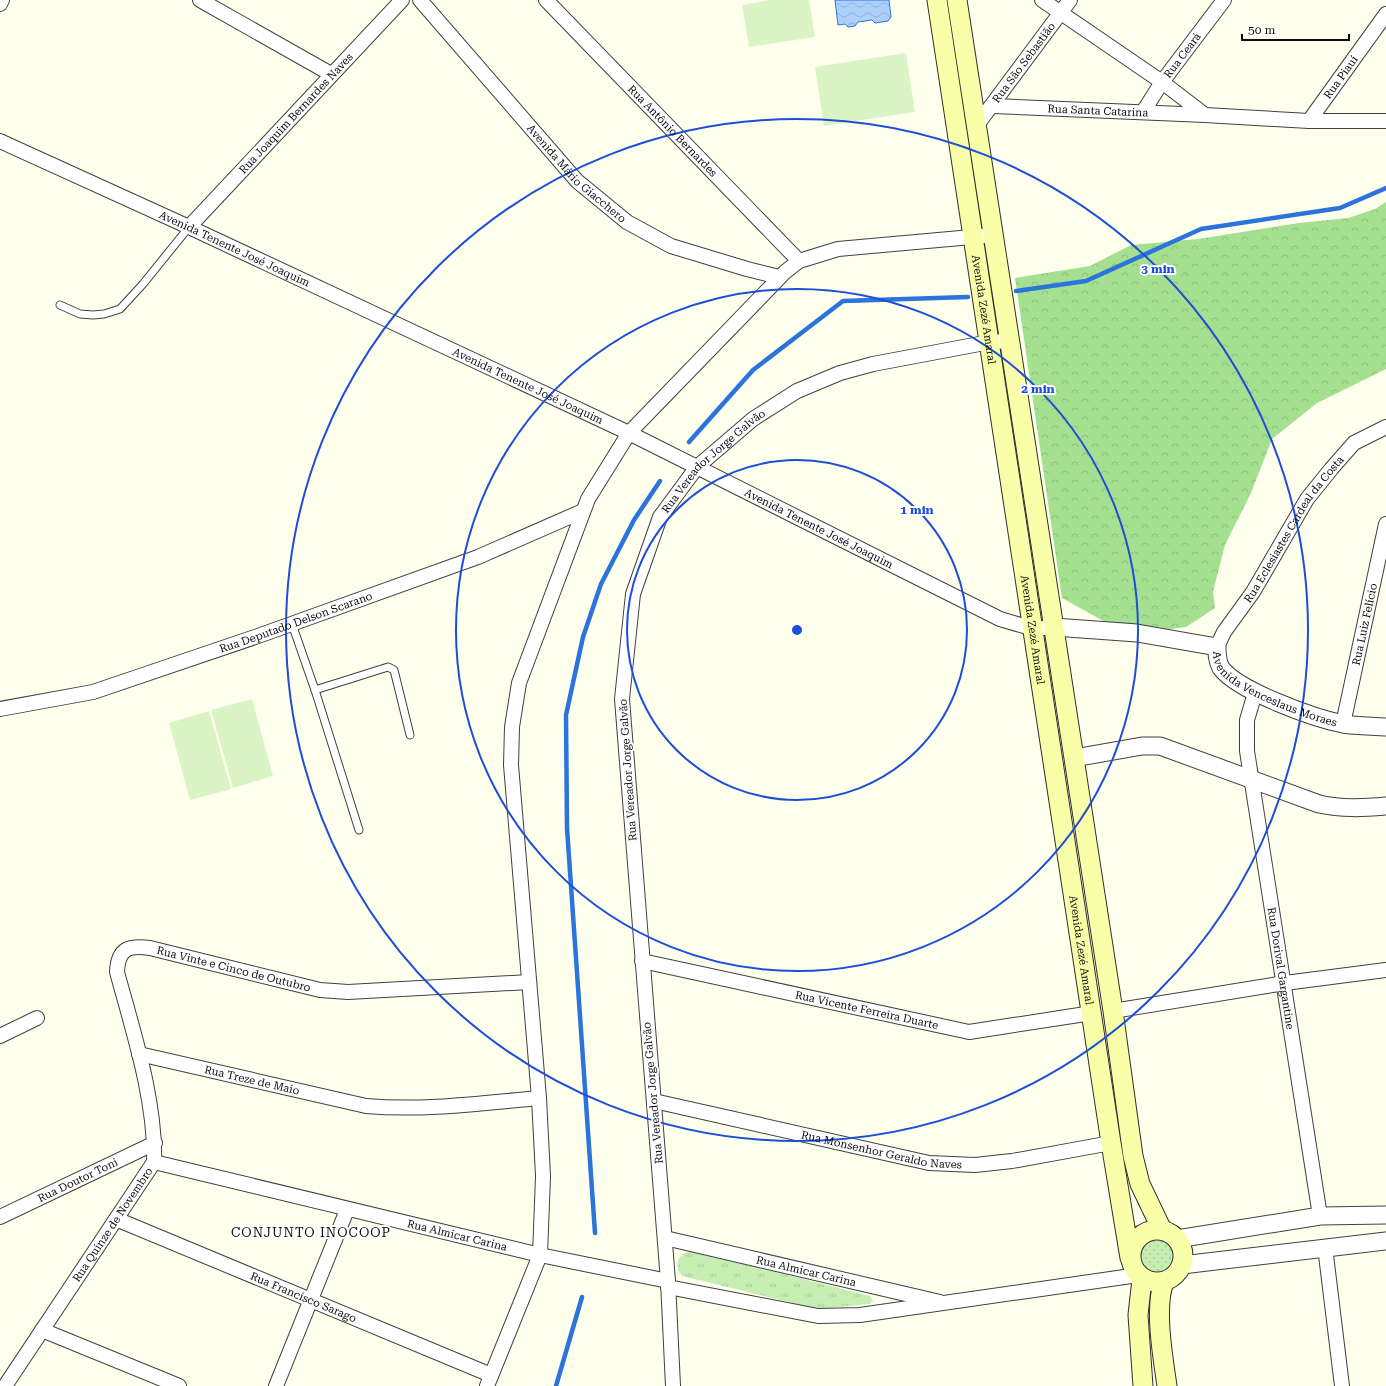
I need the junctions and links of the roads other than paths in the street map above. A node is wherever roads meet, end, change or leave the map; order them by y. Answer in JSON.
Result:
{"nodes":[{"id":1,"x":2,"y":0,"type":"edge"},
{"id":2,"x":200,"y":0,"type":"edge"},
{"id":3,"x":402,"y":0,"type":"edge"},
{"id":4,"x":420,"y":0,"type":"edge"},
{"id":5,"x":546,"y":0,"type":"edge"},
{"id":6,"x":937,"y":0,"type":"edge"},
{"id":7,"x":957,"y":0,"type":"edge"},
{"id":8,"x":1042,"y":0,"type":"edge"},
{"id":9,"x":1070,"y":0,"type":"edge"},
{"id":10,"x":1224,"y":0,"type":"edge"},
{"id":11,"x":0,"y":4,"type":"edge"},
{"id":12,"x":1060,"y":13,"type":"junction"},
{"id":13,"x":1386,"y":14,"type":"edge"},
{"id":14,"x":331,"y":74,"type":"junction"},
{"id":15,"x":1162,"y":82,"type":"junction"},
{"id":16,"x":992,"y":106,"type":"junction"},
{"id":17,"x":1143,"y":112,"type":"junction"},
{"id":18,"x":1205,"y":115,"type":"junction"},
{"id":19,"x":1309,"y":121,"type":"junction"},
{"id":20,"x":1386,"y":121,"type":"edge"},
{"id":21,"x":977,"y":125,"type":"junction"},
{"id":22,"x":0,"y":141,"type":"edge"},
{"id":23,"x":189,"y":227,"type":"junction"},
{"id":24,"x":994,"y":235,"type":"junction"},
{"id":25,"x":973,"y":237,"type":"junction"},
{"id":26,"x":799,"y":261,"type":"junction"},
{"id":27,"x":779,"y":277,"type":"junction"},
{"id":28,"x":60,"y":305,"type":"dead end"},
{"id":29,"x":1009,"y":341,"type":"junction"},
{"id":30,"x":990,"y":342,"type":"junction"},
{"id":31,"x":1386,"y":427,"type":"edge"},
{"id":32,"x":629,"y":433,"type":"junction"},
{"id":33,"x":697,"y":466,"type":"junction"},
{"id":34,"x":583,"y":511,"type":"junction"},
{"id":35,"x":1386,"y":524,"type":"edge"},
{"id":36,"x":292,"y":624,"type":"junction"},
{"id":37,"x":1054,"y":627,"type":"junction"},
{"id":38,"x":1034,"y":629,"type":"junction"},
{"id":39,"x":1217,"y":647,"type":"junction"},
{"id":40,"x":315,"y":690,"type":"junction"},
{"id":41,"x":1255,"y":692,"type":"junction"},
{"id":42,"x":0,"y":709,"type":"edge"},
{"id":43,"x":1343,"y":724,"type":"junction"},
{"id":44,"x":1386,"y":727,"type":"edge"},
{"id":45,"x":410,"y":735,"type":"dead end"},
{"id":46,"x":1052,"y":752,"type":"junction"},
{"id":47,"x":1074,"y":758,"type":"junction"},
{"id":48,"x":1252,"y":779,"type":"junction"},
{"id":49,"x":1386,"y":806,"type":"edge"},
{"id":50,"x":359,"y":830,"type":"dead end"},
{"id":51,"x":122,"y":953,"type":"joint"},
{"id":52,"x":642,"y":961,"type":"junction"},
{"id":53,"x":1386,"y":970,"type":"edge"},
{"id":54,"x":529,"y":982,"type":"junction"},
{"id":55,"x":1285,"y":983,"type":"junction"},
{"id":56,"x":1113,"y":1011,"type":"junction"},
{"id":57,"x":1092,"y":1013,"type":"junction"},
{"id":58,"x":37,"y":1018,"type":"dead end"},
{"id":59,"x":0,"y":1036,"type":"edge"},
{"id":60,"x":139,"y":1054,"type":"junction"},
{"id":61,"x":539,"y":1098,"type":"junction"},
{"id":62,"x":654,"y":1101,"type":"junction"},
{"id":63,"x":155,"y":1143,"type":"junction"},
{"id":64,"x":1110,"y":1143,"type":"junction"},
{"id":65,"x":154,"y":1162,"type":"junction"},
{"id":66,"x":347,"y":1210,"type":"junction"},
{"id":67,"x":1386,"y":1215,"type":"edge"},
{"id":68,"x":1320,"y":1216,"type":"junction"},
{"id":69,"x":0,"y":1217,"type":"edge"},
{"id":70,"x":116,"y":1219,"type":"junction"},
{"id":71,"x":1170,"y":1235,"type":"junction"},
{"id":72,"x":665,"y":1238,"type":"junction"},
{"id":73,"x":1386,"y":1241,"type":"edge"},
{"id":74,"x":1325,"y":1247,"type":"junction"},
{"id":75,"x":540,"y":1256,"type":"junction"},
{"id":76,"x":1182,"y":1265,"type":"junction"},
{"id":77,"x":1137,"y":1271,"type":"junction"},
{"id":78,"x":1164,"y":1282,"type":"junction"},
{"id":79,"x":668,"y":1284,"type":"junction"},
{"id":80,"x":311,"y":1299,"type":"junction"},
{"id":81,"x":949,"y":1304,"type":"junction"},
{"id":82,"x":42,"y":1330,"type":"junction"},
{"id":83,"x":489,"y":1380,"type":"edge"},
{"id":84,"x":5,"y":1386,"type":"edge"},
{"id":85,"x":179,"y":1386,"type":"edge"},
{"id":86,"x":276,"y":1386,"type":"edge"},
{"id":87,"x":674,"y":1386,"type":"edge"},
{"id":88,"x":1143,"y":1386,"type":"edge"},
{"id":89,"x":1167,"y":1386,"type":"edge"},
{"id":90,"x":1342,"y":1386,"type":"edge"}],
"edges":[{"from":1,"to":11,"type":"street"},
{"from":2,"to":14,"type":"street"},
{"from":3,"to":14,"type":"street","name":"Rua Joaquim Bernardes Naves"},
{"from":4,"to":27,"type":"street","name":"Avenida Mário Giacchero"},
{"from":5,"to":26,"type":"street","name":"Rua Antônio Bernardes"},
{"from":6,"to":25,"type":"main road","name":"Avenida Zezé Amaral"},
{"from":7,"to":21,"type":"main road","name":"Avenida Zezé Amaral"},
{"from":8,"to":12,"type":"street"},
{"from":9,"to":12,"type":"street","name":"Rua São Sebastião"},
{"from":10,"to":15,"type":"street","name":"Rua Ceará"},
{"from":12,"to":15,"type":"street"},
{"from":12,"to":16,"type":"street","name":"Rua São Sebastião"},
{"from":13,"to":19,"type":"street","name":"Rua Piauí"},
{"from":14,"to":23,"type":"street","name":"Rua Joaquim Bernardes Naves"},
{"from":15,"to":17,"type":"street","name":"Rua Ceará"},
{"from":15,"to":18,"type":"street"},
{"from":16,"to":17,"type":"street","name":"Rua Santa Catarina"},
{"from":16,"to":21,"type":"street","name":"Rua São Sebastião"},
{"from":17,"to":18,"type":"street","name":"Rua Santa Catarina"},
{"from":18,"to":19,"type":"street","name":"Rua Santa Catarina"},
{"from":19,"to":20,"type":"street","name":"Rua Santa Catarina"},
{"from":21,"to":24,"type":"main road","name":"Avenida Zezé Amaral"},
{"from":22,"to":23,"type":"street","name":"Avenida Tenente José Joaquim"},
{"from":23,"to":28,"type":"lane"},
{"from":23,"to":32,"type":"street","name":"Avenida Tenente José Joaquim"},
{"from":24,"to":25,"type":"street"},
{"from":24,"to":29,"type":"main road","name":"Avenida Zezé Amaral"},
{"from":25,"to":26,"type":"street"},
{"from":25,"to":30,"type":"main road","name":"Avenida Zezé Amaral"},
{"from":26,"to":27,"type":"street"},
{"from":27,"to":32,"type":"street"},
{"from":29,"to":30,"type":"street","name":"Rua Vereador Jorge Galvão"},
{"from":29,"to":37,"type":"main road","name":"Avenida Zezé Amaral"},
{"from":30,"to":33,"type":"street","name":"Rua Vereador Jorge Galvão"},
{"from":30,"to":38,"type":"main road","name":"Avenida Zezé Amaral"},
{"from":31,"to":39,"type":"street","name":"Rua Eclesiastes Cardeal da Costa"},
{"from":32,"to":33,"type":"street","name":"Avenida Tenente José Joaquim"},
{"from":32,"to":34,"type":"street"},
{"from":33,"to":38,"type":"street","name":"Avenida Tenente José Joaquim"},
{"from":33,"to":52,"type":"street","name":"Rua Vereador Jorge Galvão"},
{"from":34,"to":36,"type":"street","name":"Rua Deputado Delson Scarano"},
{"from":34,"to":54,"type":"street"},
{"from":35,"to":43,"type":"street","name":"Rua Luiz Felício"},
{"from":36,"to":40,"type":"lane"},
{"from":36,"to":42,"type":"street","name":"Rua Deputado Delson Scarano"},
{"from":37,"to":38,"type":"street","name":"Avenida Tenente José Joaquim"},
{"from":37,"to":39,"type":"street","name":"Avenida Venceslaus Moraes"},
{"from":37,"to":47,"type":"main road","name":"Avenida Zezé Amaral"},
{"from":38,"to":46,"type":"main road","name":"Avenida Zezé Amaral"},
{"from":39,"to":41,"type":"street","name":"Avenida Venceslaus Moraes"},
{"from":40,"to":45,"type":"lane"},
{"from":40,"to":50,"type":"lane"},
{"from":41,"to":43,"type":"street","name":"Avenida Venceslaus Moraes"},
{"from":41,"to":48,"type":"street","name":"Rua Dorival Gargantine"},
{"from":43,"to":44,"type":"street","name":"Avenida Venceslaus Moraes"},
{"from":46,"to":47,"type":"main road"},
{"from":46,"to":57,"type":"main road","name":"Avenida Zezé Amaral"},
{"from":47,"to":48,"type":"street"},
{"from":47,"to":56,"type":"main road","name":"Avenida Zezé Amaral"},
{"from":48,"to":49,"type":"street"},
{"from":48,"to":55,"type":"street","name":"Rua Dorival Gargantine"},
{"from":51,"to":54,"type":"street","name":"Rua Vinte e Cinco de Outubro"},
{"from":51,"to":60,"type":"street","name":"Rua Quinze de Novembro"},
{"from":52,"to":57,"type":"street","name":"Rua Vicente Ferreira Duarte"},
{"from":52,"to":62,"type":"street","name":"Rua Vereador Jorge Galvão"},
{"from":53,"to":55,"type":"street"},
{"from":54,"to":61,"type":"street"},
{"from":55,"to":56,"type":"street"},
{"from":55,"to":68,"type":"street","name":"Rua Dorival Gargantine"},
{"from":56,"to":71,"type":"main road","name":"Avenida Zezé Amaral"},
{"from":57,"to":64,"type":"main road","name":"Avenida Zezé Amaral"},
{"from":58,"to":59,"type":"street"},
{"from":60,"to":61,"type":"street","name":"Rua Treze de Maio"},
{"from":60,"to":63,"type":"street","name":"Rua Quinze de Novembro"},
{"from":61,"to":75,"type":"street"},
{"from":62,"to":64,"type":"street","name":"Rua Monsenhor Geraldo Naves"},
{"from":62,"to":72,"type":"street","name":"Rua Vereador Jorge Galvão"},
{"from":63,"to":65,"type":"street","name":"Rua Quinze de Novembro"},
{"from":63,"to":69,"type":"street","name":"Rua Doutor Toni"},
{"from":64,"to":77,"type":"main road","name":"Avenida Zezé Amaral"},
{"from":65,"to":66,"type":"street","name":"Rua Almicar Carina"},
{"from":65,"to":70,"type":"street","name":"Rua Quinze de Novembro"},
{"from":66,"to":75,"type":"street","name":"Rua Almicar Carina"},
{"from":66,"to":80,"type":"street"},
{"from":67,"to":68,"type":"street"},
{"from":68,"to":71,"type":"street"},
{"from":70,"to":80,"type":"street","name":"Rua Francisco Sarago"},
{"from":70,"to":82,"type":"street","name":"Rua Quinze de Novembro"},
{"from":71,"to":76,"type":"main road","name":"Avenida Zezé Amaral"},
{"from":71,"to":77,"type":"main road","name":"Avenida Zezé Amaral"},
{"from":72,"to":79,"type":"street","name":"Rua Vereador Jorge Galvão"},
{"from":72,"to":81,"type":"street","name":"Rua Almicar Carina"},
{"from":73,"to":74,"type":"street"},
{"from":74,"to":76,"type":"street"},
{"from":74,"to":90,"type":"street"},
{"from":75,"to":79,"type":"street","name":"Rua Almicar Carina"},
{"from":75,"to":83,"type":"street"},
{"from":76,"to":78,"type":"main road"},
{"from":77,"to":78,"type":"main road"},
{"from":77,"to":81,"type":"street","name":"Rua Almicar Carina"},
{"from":77,"to":88,"type":"main road","name":"Avenida Zezé Amaral"},
{"from":78,"to":89,"type":"main road"},
{"from":79,"to":81,"type":"street","name":"Rua Almicar Carina"},
{"from":79,"to":87,"type":"street","name":"Rua Vereador Jorge Galvão"},
{"from":80,"to":83,"type":"street","name":"Rua Francisco Sarago"},
{"from":80,"to":86,"type":"street"},
{"from":82,"to":84,"type":"street","name":"Rua Quinze de Novembro"},
{"from":82,"to":85,"type":"street"}]}
